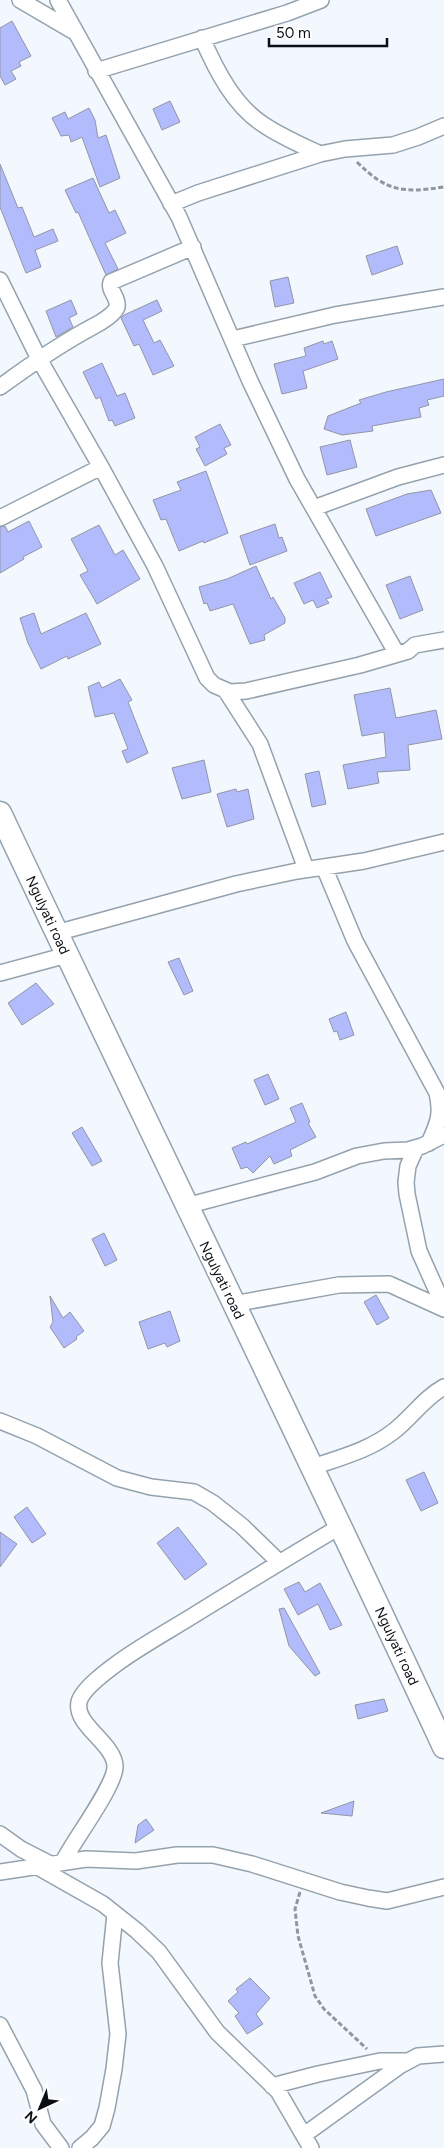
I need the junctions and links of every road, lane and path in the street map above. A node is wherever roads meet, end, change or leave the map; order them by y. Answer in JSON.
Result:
{"nodes":[{"id":1,"x":20,"y":0,"type":"edge"},
{"id":2,"x":58,"y":0,"type":"edge"},
{"id":3,"x":321,"y":0,"type":"edge"},
{"id":4,"x":76,"y":33,"type":"junction"},
{"id":5,"x":202,"y":38,"type":"junction"},
{"id":6,"x":96,"y":72,"type":"junction"},
{"id":7,"x":444,"y":126,"type":"edge"},
{"id":8,"x":345,"y":149,"type":"junction"},
{"id":9,"x":320,"y":154,"type":"junction"},
{"id":10,"x":444,"y":188,"type":"edge"},
{"id":11,"x":171,"y":204,"type":"junction"},
{"id":12,"x":193,"y":247,"type":"junction"},
{"id":13,"x":0,"y":280,"type":"edge"},
{"id":14,"x":444,"y":297,"type":"edge"},
{"id":15,"x":233,"y":339,"type":"junction"},
{"id":16,"x":38,"y":359,"type":"junction"},
{"id":17,"x":0,"y":387,"type":"edge"},
{"id":18,"x":444,"y":465,"type":"edge"},
{"id":19,"x":101,"y":467,"type":"junction"},
{"id":20,"x":314,"y":508,"type":"junction"},
{"id":21,"x":0,"y":518,"type":"edge"},
{"id":22,"x":444,"y":640,"type":"edge"},
{"id":23,"x":397,"y":654,"type":"junction"},
{"id":24,"x":226,"y":691,"type":"junction"},
{"id":25,"x":0,"y":813,"type":"edge"},
{"id":26,"x":444,"y":842,"type":"edge"},
{"id":27,"x":324,"y":867,"type":"junction"},
{"id":28,"x":306,"y":869,"type":"junction"},
{"id":29,"x":56,"y":933,"type":"junction"},
{"id":30,"x":67,"y":955,"type":"junction"},
{"id":31,"x":0,"y":973,"type":"edge"},
{"id":32,"x":444,"y":1136,"type":"edge"},
{"id":33,"x":422,"y":1145,"type":"junction"},
{"id":34,"x":186,"y":1206,"type":"junction"},
{"id":35,"x":233,"y":1304,"type":"junction"},
{"id":36,"x":444,"y":1308,"type":"edge"},
{"id":37,"x":444,"y":1387,"type":"edge"},
{"id":38,"x":0,"y":1421,"type":"edge"},
{"id":39,"x":313,"y":1467,"type":"junction"},
{"id":40,"x":341,"y":1526,"type":"junction"},
{"id":41,"x":279,"y":1562,"type":"junction"},
{"id":42,"x":444,"y":1747,"type":"edge"},
{"id":43,"x":0,"y":1834,"type":"edge"},
{"id":44,"x":50,"y":1864,"type":"junction"},
{"id":45,"x":0,"y":1872,"type":"edge"},
{"id":46,"x":303,"y":1880,"type":"junction"},
{"id":47,"x":444,"y":1887,"type":"edge"},
{"id":48,"x":115,"y":1914,"type":"junction"},
{"id":49,"x":0,"y":2025,"type":"edge"},
{"id":50,"x":444,"y":2054,"type":"edge"},
{"id":51,"x":380,"y":2061,"type":"junction"},
{"id":52,"x":408,"y":2061,"type":"junction"},
{"id":53,"x":272,"y":2086,"type":"junction"},
{"id":54,"x":308,"y":2142,"type":"edge"},
{"id":55,"x":61,"y":2148,"type":"edge"},
{"id":56,"x":80,"y":2148,"type":"edge"}],
"edges":[{"from":1,"to":4,"type":"street"},
{"from":2,"to":4,"type":"street"},
{"from":3,"to":5,"type":"street"},
{"from":4,"to":6,"type":"street"},
{"from":5,"to":6,"type":"street"},
{"from":5,"to":9,"type":"street"},
{"from":6,"to":11,"type":"street"},
{"from":7,"to":8,"type":"street"},
{"from":8,"to":9,"type":"street"},
{"from":8,"to":10,"type":"path"},
{"from":9,"to":11,"type":"street"},
{"from":11,"to":12,"type":"street"},
{"from":12,"to":15,"type":"street"},
{"from":12,"to":16,"type":"street"},
{"from":13,"to":16,"type":"street"},
{"from":14,"to":15,"type":"street"},
{"from":15,"to":20,"type":"street"},
{"from":16,"to":17,"type":"street"},
{"from":16,"to":19,"type":"street"},
{"from":18,"to":20,"type":"street"},
{"from":19,"to":21,"type":"street"},
{"from":19,"to":24,"type":"street"},
{"from":20,"to":23,"type":"street"},
{"from":22,"to":23,"type":"street"},
{"from":23,"to":24,"type":"street"},
{"from":24,"to":28,"type":"street"},
{"from":25,"to":29,"type":"main road","name":"Ngulyati road"},
{"from":26,"to":27,"type":"street"},
{"from":27,"to":28,"type":"street"},
{"from":27,"to":33,"type":"street"},
{"from":28,"to":29,"type":"street"},
{"from":29,"to":30,"type":"main road","name":"Ngulyati road"},
{"from":30,"to":31,"type":"street"},
{"from":30,"to":34,"type":"main road","name":"Ngulyati road"},
{"from":32,"to":33,"type":"street"},
{"from":33,"to":34,"type":"street"},
{"from":33,"to":36,"type":"street"},
{"from":34,"to":35,"type":"main road","name":"Ngulyati road"},
{"from":35,"to":36,"type":"street"},
{"from":35,"to":39,"type":"main road","name":"Ngulyati road"},
{"from":37,"to":39,"type":"street"},
{"from":38,"to":41,"type":"street"},
{"from":39,"to":40,"type":"main road","name":"Ngulyati road"},
{"from":40,"to":41,"type":"street"},
{"from":40,"to":42,"type":"main road","name":"Ngulyati road"},
{"from":41,"to":44,"type":"street"},
{"from":43,"to":44,"type":"street"},
{"from":44,"to":45,"type":"street"},
{"from":44,"to":46,"type":"street"},
{"from":44,"to":48,"type":"street"},
{"from":46,"to":47,"type":"street"},
{"from":46,"to":51,"type":"path"},
{"from":48,"to":53,"type":"street"},
{"from":48,"to":56,"type":"street"},
{"from":49,"to":55,"type":"street"},
{"from":50,"to":52,"type":"street"},
{"from":51,"to":52,"type":"street"},
{"from":51,"to":53,"type":"street"},
{"from":52,"to":54,"type":"street"},
{"from":53,"to":54,"type":"street"}]}
